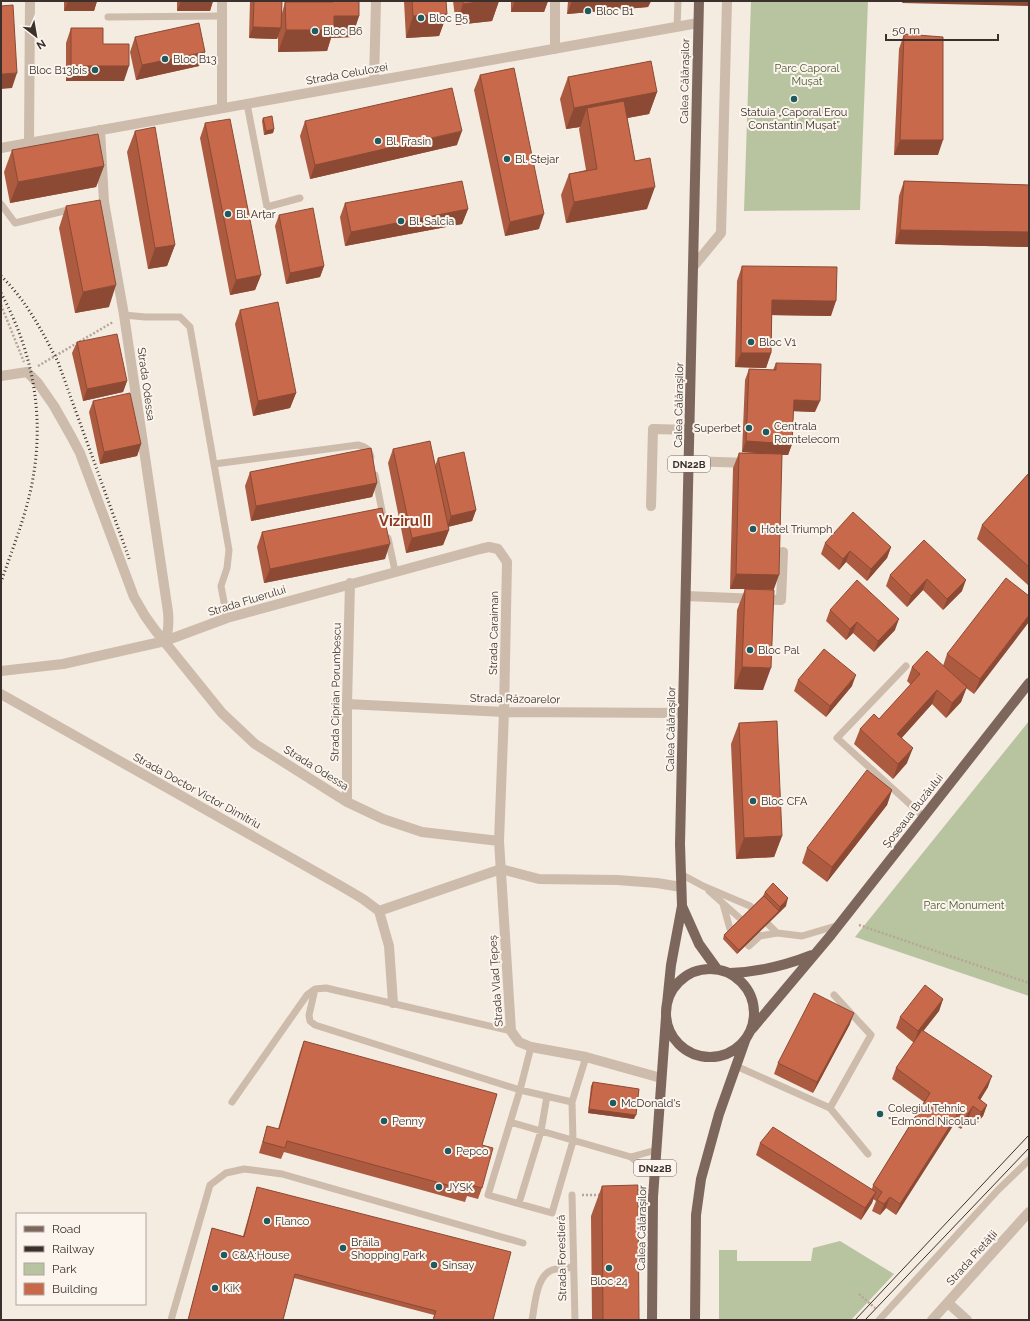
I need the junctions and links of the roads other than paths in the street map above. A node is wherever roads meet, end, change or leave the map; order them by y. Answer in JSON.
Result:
{"nodes":[{"id":1,"x":30,"y":1,"type":"edge"},
{"id":2,"x":222,"y":1,"type":"edge"},
{"id":3,"x":376,"y":1,"type":"edge"},
{"id":4,"x":555,"y":1,"type":"edge"},
{"id":5,"x":678,"y":1,"type":"edge"},
{"id":6,"x":698,"y":1,"type":"edge"},
{"id":7,"x":727,"y":1,"type":"edge"},
{"id":8,"x":222,"y":16,"type":"junction"},
{"id":9,"x":108,"y":17,"type":"dead end"},
{"id":10,"x":698,"y":23,"type":"junction"},
{"id":11,"x":677,"y":27,"type":"junction"},
{"id":12,"x":555,"y":49,"type":"junction"},
{"id":13,"x":374,"y":81,"type":"junction"},
{"id":14,"x":247,"y":104,"type":"junction"},
{"id":15,"x":222,"y":108,"type":"junction"},
{"id":16,"x":100,"y":130,"type":"junction"},
{"id":17,"x":29,"y":143,"type":"junction"},
{"id":18,"x":1,"y":148,"type":"edge"},
{"id":19,"x":300,"y":198,"type":"dead end"},
{"id":20,"x":1,"y":204,"type":"edge"},
{"id":21,"x":82,"y":207,"type":"edge"},
{"id":22,"x":693,"y":267,"type":"junction"},
{"id":23,"x":124,"y":315,"type":"junction"},
{"id":24,"x":1,"y":376,"type":"edge"},
{"id":25,"x":690,"y":430,"type":"junction"},
{"id":26,"x":690,"y":461,"type":"junction"},
{"id":27,"x":214,"y":464,"type":"junction"},
{"id":28,"x":759,"y":464,"type":"edge"},
{"id":29,"x":651,"y":506,"type":"dead end"},
{"id":30,"x":498,"y":549,"type":"joint"},
{"id":31,"x":782,"y":552,"type":"dead end"},
{"id":32,"x":395,"y":571,"type":"junction"},
{"id":33,"x":350,"y":583,"type":"junction"},
{"id":34,"x":686,"y":596,"type":"junction"},
{"id":35,"x":227,"y":618,"type":"junction"},
{"id":36,"x":165,"y":641,"type":"junction"},
{"id":37,"x":906,"y":666,"type":"dead end"},
{"id":38,"x":1,"y":671,"type":"edge"},
{"id":39,"x":1029,"y":683,"type":"edge"},
{"id":40,"x":1,"y":694,"type":"edge"},
{"id":41,"x":347,"y":704,"type":"junction"},
{"id":42,"x":504,"y":712,"type":"junction"},
{"id":43,"x":683,"y":713,"type":"junction"},
{"id":44,"x":347,"y":802,"type":"junction"},
{"id":45,"x":924,"y":817,"type":"junction"},
{"id":46,"x":499,"y":841,"type":"junction"},
{"id":47,"x":501,"y":869,"type":"junction"},
{"id":48,"x":681,"y":874,"type":"junction"},
{"id":49,"x":703,"y":886,"type":"junction"},
{"id":50,"x":681,"y":887,"type":"junction"},
{"id":51,"x":723,"y":904,"type":"junction"},
{"id":52,"x":682,"y":906,"type":"junction"},
{"id":53,"x":379,"y":912,"type":"junction"},
{"id":54,"x":839,"y":925,"type":"junction"},
{"id":55,"x":777,"y":933,"type":"junction"},
{"id":56,"x":760,"y":936,"type":"junction"},
{"id":57,"x":814,"y":954,"type":"junction"},
{"id":58,"x":717,"y":969,"type":"junction"},
{"id":59,"x":730,"y":973,"type":"junction"},
{"id":60,"x":315,"y":989,"type":"junction"},
{"id":61,"x":834,"y":996,"type":"dead end"},
{"id":62,"x":393,"y":1003,"type":"junction"},
{"id":63,"x":667,"y":1004,"type":"junction"},
{"id":64,"x":666,"y":1017,"type":"junction"},
{"id":65,"x":752,"y":1029,"type":"junction"},
{"id":66,"x":511,"y":1031,"type":"junction"},
{"id":67,"x":746,"y":1038,"type":"junction"},
{"id":68,"x":530,"y":1047,"type":"junction"},
{"id":69,"x":586,"y":1058,"type":"junction"},
{"id":70,"x":736,"y":1066,"type":"junction"},
{"id":71,"x":661,"y":1078,"type":"junction"},
{"id":72,"x":520,"y":1090,"type":"junction"},
{"id":73,"x":547,"y":1096,"type":"junction"},
{"id":74,"x":232,"y":1102,"type":"dead end"},
{"id":75,"x":572,"y":1102,"type":"junction"},
{"id":76,"x":830,"y":1108,"type":"junction"},
{"id":77,"x":510,"y":1122,"type":"junction"},
{"id":78,"x":541,"y":1131,"type":"junction"},
{"id":79,"x":573,"y":1141,"type":"junction"},
{"id":80,"x":656,"y":1150,"type":"junction"},
{"id":81,"x":868,"y":1154,"type":"dead end"},
{"id":82,"x":631,"y":1157,"type":"junction"},
{"id":83,"x":1029,"y":1160,"type":"edge"},
{"id":84,"x":655,"y":1176,"type":"junction"},
{"id":85,"x":572,"y":1195,"type":"road end"},
{"id":86,"x":519,"y":1204,"type":"junction"},
{"id":87,"x":1029,"y":1212,"type":"edge"},
{"id":88,"x":523,"y":1243,"type":"dead end"},
{"id":89,"x":573,"y":1267,"type":"junction"},
{"id":90,"x":948,"y":1302,"type":"junction"},
{"id":91,"x":881,"y":1318,"type":"edge"},
{"id":92,"x":171,"y":1320,"type":"edge"},
{"id":93,"x":532,"y":1320,"type":"edge"},
{"id":94,"x":574,"y":1320,"type":"edge"},
{"id":95,"x":652,"y":1320,"type":"edge"},
{"id":96,"x":695,"y":1320,"type":"edge"},
{"id":97,"x":932,"y":1320,"type":"edge"},
{"id":98,"x":967,"y":1320,"type":"edge"}],
"edges":[{"from":1,"to":17,"type":"street"},
{"from":2,"to":8,"type":"street"},
{"from":3,"to":13,"type":"street"},
{"from":4,"to":12,"type":"street"},
{"from":5,"to":11,"type":"lane"},
{"from":6,"to":10,"type":"main road","name":"Calea Călărașilor","number":"DN22B"},
{"from":7,"to":22,"type":"street"},
{"from":8,"to":9,"type":"lane"},
{"from":8,"to":15,"type":"street"},
{"from":10,"to":11,"type":"street","name":"Strada Celulozei"},
{"from":10,"to":22,"type":"main road","name":"Calea Călărașilor","number":"DN22B"},
{"from":11,"to":12,"type":"street","name":"Strada Celulozei"},
{"from":12,"to":13,"type":"street","name":"Strada Celulozei"},
{"from":13,"to":14,"type":"street","name":"Strada Celulozei"},
{"from":14,"to":15,"type":"street","name":"Strada Celulozei"},
{"from":14,"to":19,"type":"lane"},
{"from":15,"to":16,"type":"street","name":"Strada Celulozei"},
{"from":16,"to":17,"type":"street","name":"Strada Celulozei"},
{"from":16,"to":23,"type":"street","name":"Strada Odessa"},
{"from":17,"to":18,"type":"street","name":"Strada Celulozei"},
{"from":20,"to":21,"type":"lane"},
{"from":22,"to":25,"type":"main road","name":"Calea Călărașilor","number":"DN22B"},
{"from":23,"to":27,"type":"lane"},
{"from":23,"to":36,"type":"street","name":"Strada Odessa"},
{"from":24,"to":36,"type":"street","name":"Strada Odessa"},
{"from":25,"to":26,"type":"main road","name":"Calea Călărașilor","number":"DN22B"},
{"from":25,"to":29,"type":"street"},
{"from":26,"to":28,"type":"street"},
{"from":26,"to":34,"type":"main road","name":"Calea Călărașilor","number":"DN22B"},
{"from":27,"to":32,"type":"lane"},
{"from":27,"to":35,"type":"lane"},
{"from":30,"to":32,"type":"street","name":"Strada Fluerului"},
{"from":30,"to":42,"type":"street","name":"Strada Caraiman"},
{"from":31,"to":34,"type":"street"},
{"from":32,"to":33,"type":"street","name":"Strada Fluerului"},
{"from":33,"to":35,"type":"street","name":"Strada Fluerului"},
{"from":33,"to":41,"type":"street","name":"Strada Ciprian Porumbescu"},
{"from":34,"to":43,"type":"main road","name":"Calea Călărașilor","number":"DN22B"},
{"from":35,"to":36,"type":"street","name":"Strada Fluerului"},
{"from":36,"to":38,"type":"street","name":"Strada Fluerului"},
{"from":36,"to":44,"type":"street","name":"Strada Odessa"},
{"from":37,"to":45,"type":"lane"},
{"from":39,"to":45,"type":"main road","name":"Șoseaua Buzăului"},
{"from":40,"to":53,"type":"street","name":"Strada Doctor Victor Dimitriu"},
{"from":41,"to":42,"type":"street","name":"Strada Răzoarelor"},
{"from":41,"to":44,"type":"street","name":"Strada Ciprian Porumbescu"},
{"from":42,"to":43,"type":"street","name":"Strada Răzoarelor"},
{"from":42,"to":46,"type":"street","name":"Strada Caraiman"},
{"from":43,"to":48,"type":"main road","name":"Calea Călărașilor","number":"DN22B"},
{"from":44,"to":46,"type":"street","name":"Strada Odessa"},
{"from":45,"to":54,"type":"main road","name":"Șoseaua Buzăului"},
{"from":46,"to":47,"type":"street","name":"Strada Vlad Țepeș"},
{"from":47,"to":50,"type":"street"},
{"from":47,"to":53,"type":"street"},
{"from":47,"to":66,"type":"street","name":"Strada Vlad Țepeș"},
{"from":48,"to":49,"type":"lane"},
{"from":48,"to":50,"type":"main road","name":"Calea Călărașilor","number":"DN22B"},
{"from":49,"to":51,"type":"lane"},
{"from":49,"to":55,"type":"lane"},
{"from":50,"to":52,"type":"main road","name":"Calea Călărașilor","number":"DN22B"},
{"from":51,"to":56,"type":"lane"},
{"from":51,"to":56,"type":"lane"},
{"from":52,"to":58,"type":"main road","name":"Calea Călărașilor","number":"DN22B"},
{"from":52,"to":63,"type":"main road","name":"Calea Călărașilor","number":"DN22B"},
{"from":53,"to":62,"type":"street"},
{"from":54,"to":55,"type":"lane"},
{"from":54,"to":57,"type":"main road","name":"Șoseaua Buzăului"},
{"from":55,"to":56,"type":"lane"},
{"from":57,"to":59,"type":"main road","name":"Șoseaua Buzăului"},
{"from":57,"to":65,"type":"main road","name":"Șoseaua Buzăului"},
{"from":58,"to":59,"type":"main road","number":"DN22B"},
{"from":58,"to":63,"type":"main road","number":"DN22B"},
{"from":59,"to":65,"type":"main road","number":"DN22B"},
{"from":60,"to":62,"type":"lane"},
{"from":60,"to":72,"type":"lane"},
{"from":60,"to":74,"type":"lane"},
{"from":61,"to":76,"type":"lane"},
{"from":62,"to":66,"type":"lane"},
{"from":63,"to":64,"type":"main road","number":"DN22B"},
{"from":64,"to":67,"type":"main road","number":"DN22B"},
{"from":64,"to":71,"type":"main road","name":"Calea Călărașilor","number":"DN22B"},
{"from":65,"to":67,"type":"main road","number":"DN22B"},
{"from":66,"to":68,"type":"street","name":"Strada Vlad Țepeș"},
{"from":67,"to":70,"type":"main road","number":"DN22B"},
{"from":68,"to":69,"type":"street","name":"Strada Vlad Țepeș"},
{"from":68,"to":72,"type":"lane"},
{"from":69,"to":71,"type":"street","name":"Strada Vlad Țepeș"},
{"from":69,"to":75,"type":"lane"},
{"from":70,"to":76,"type":"lane"},
{"from":70,"to":96,"type":"main road","number":"DN22B"},
{"from":71,"to":80,"type":"main road","name":"Calea Călărașilor","number":"DN22B"},
{"from":72,"to":73,"type":"lane"},
{"from":72,"to":77,"type":"lane"},
{"from":73,"to":75,"type":"lane"},
{"from":73,"to":78,"type":"lane"},
{"from":75,"to":79,"type":"lane"},
{"from":76,"to":81,"type":"lane"},
{"from":77,"to":78,"type":"lane"},
{"from":77,"to":86,"type":"lane"},
{"from":78,"to":79,"type":"lane"},
{"from":78,"to":86,"type":"lane"},
{"from":79,"to":82,"type":"lane"},
{"from":79,"to":86,"type":"lane"},
{"from":80,"to":82,"type":"lane"},
{"from":80,"to":84,"type":"main road","name":"Calea Călărașilor","number":"DN22B"},
{"from":82,"to":84,"type":"lane"},
{"from":83,"to":91,"type":"lane"},
{"from":84,"to":95,"type":"main road","name":"Calea Călărașilor","number":"DN22B"},
{"from":85,"to":89,"type":"lane","name":"Strada Forestieră"},
{"from":87,"to":90,"type":"street","name":"Strada Pietății"},
{"from":88,"to":92,"type":"lane"},
{"from":89,"to":93,"type":"lane"},
{"from":89,"to":94,"type":"lane","name":"Strada Forestieră"},
{"from":90,"to":97,"type":"street","name":"Strada Pietății"},
{"from":90,"to":98,"type":"street"}]}
